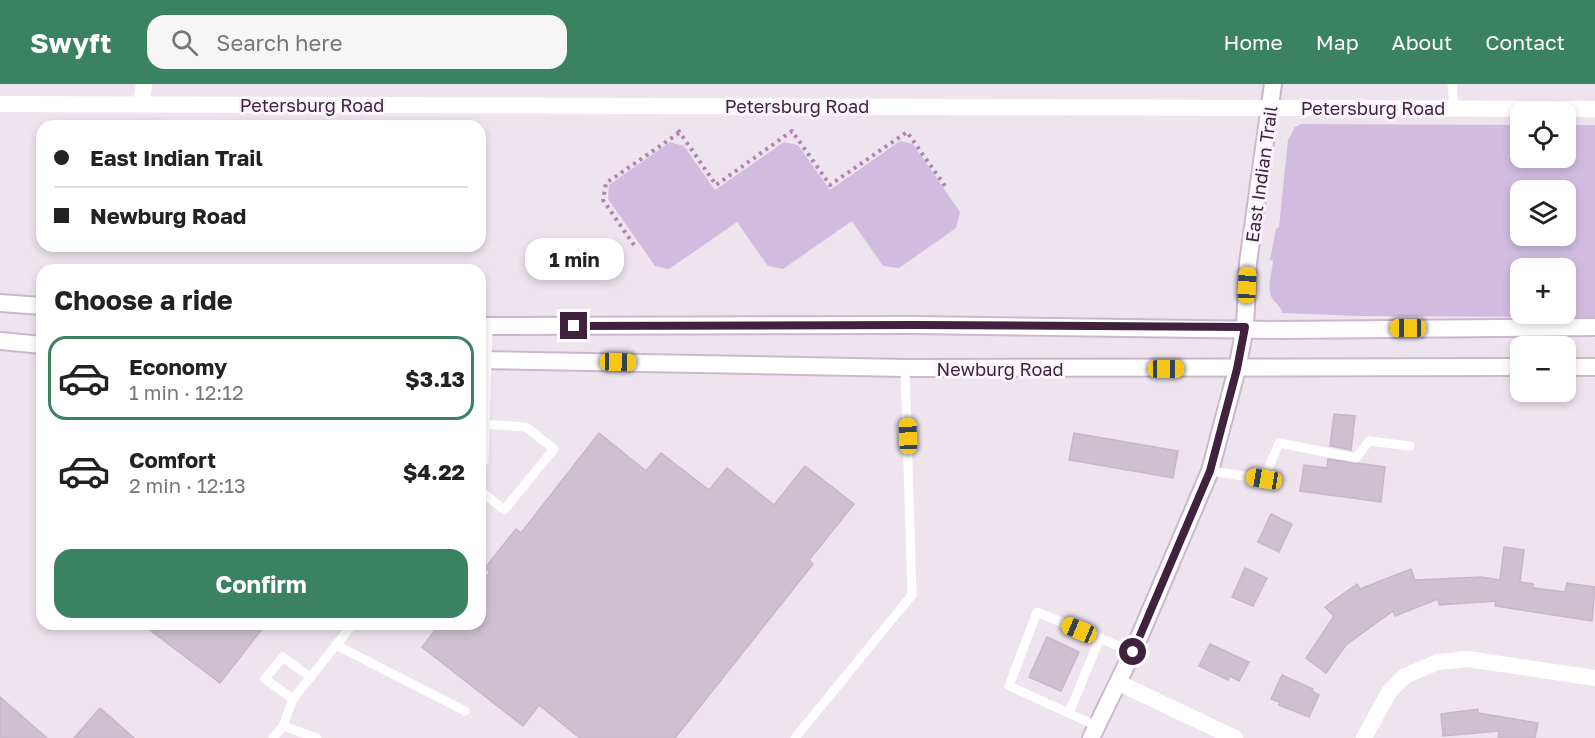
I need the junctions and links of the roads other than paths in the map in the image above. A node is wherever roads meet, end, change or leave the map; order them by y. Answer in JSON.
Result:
{"nodes":[{"id":1,"x":144,"y":84,"type":"edge"},
{"id":2,"x":1273,"y":84,"type":"edge"},
{"id":3,"x":1452,"y":84,"type":"edge"},
{"id":4,"x":0,"y":104,"type":"edge"},
{"id":5,"x":141,"y":104,"type":"junction"},
{"id":6,"x":1270,"y":108,"type":"junction"},
{"id":7,"x":1454,"y":108,"type":"junction"},
{"id":8,"x":1595,"y":109,"type":"edge"},
{"id":9,"x":0,"y":303,"type":"edge"},
{"id":10,"x":36,"y":306,"type":"edge"},
{"id":11,"x":486,"y":326,"type":"edge"},
{"id":12,"x":1245,"y":327,"type":"junction"},
{"id":13,"x":1595,"y":327,"type":"edge"},
{"id":14,"x":0,"y":341,"type":"edge"},
{"id":15,"x":36,"y":344,"type":"edge"},
{"id":16,"x":486,"y":360,"type":"edge"},
{"id":17,"x":1510,"y":367,"type":"edge"},
{"id":18,"x":1576,"y":367,"type":"edge"},
{"id":19,"x":1595,"y":367,"type":"edge"},
{"id":20,"x":905,"y":368,"type":"junction"},
{"id":21,"x":1237,"y":369,"type":"junction"},
{"id":22,"x":486,"y":423,"type":"edge"},
{"id":23,"x":1410,"y":446,"type":"dead end"},
{"id":24,"x":1210,"y":471,"type":"junction"},
{"id":25,"x":486,"y":495,"type":"edge"},
{"id":26,"x":347,"y":630,"type":"edge"},
{"id":27,"x":1100,"y":638,"type":"junction"},
{"id":28,"x":336,"y":645,"type":"junction"},
{"id":29,"x":1133,"y":652,"type":"junction"},
{"id":30,"x":310,"y":677,"type":"junction"},
{"id":31,"x":1595,"y":678,"type":"edge"},
{"id":32,"x":1119,"y":684,"type":"junction"},
{"id":33,"x":293,"y":699,"type":"junction"},
{"id":34,"x":465,"y":711,"type":"dead end"},
{"id":35,"x":1070,"y":713,"type":"junction"},
{"id":36,"x":283,"y":726,"type":"junction"},
{"id":37,"x":1094,"y":732,"type":"edge"},
{"id":38,"x":273,"y":738,"type":"edge"},
{"id":39,"x":317,"y":738,"type":"edge"},
{"id":40,"x":795,"y":738,"type":"edge"},
{"id":41,"x":1235,"y":738,"type":"edge"},
{"id":42,"x":1364,"y":738,"type":"edge"}],
"edges":[{"from":1,"to":5,"type":"main road"},
{"from":2,"to":6,"type":"main road","name":"East Indian Trail"},
{"from":3,"to":7,"type":"lane"},
{"from":4,"to":5,"type":"main road","name":"Petersburg Road"},
{"from":5,"to":6,"type":"main road","name":"Petersburg Road"},
{"from":6,"to":7,"type":"main road","name":"Petersburg Road"},
{"from":6,"to":12,"type":"main road","name":"East Indian Trail"},
{"from":7,"to":8,"type":"main road","name":"Petersburg Road"},
{"from":9,"to":10,"type":"main road"},
{"from":11,"to":12,"type":"main road"},
{"from":12,"to":13,"type":"main road"},
{"from":12,"to":21,"type":"main road","name":"East Indian Trail"},
{"from":14,"to":15,"type":"main road"},
{"from":16,"to":20,"type":"main road","name":"Newburg Road"},
{"from":17,"to":21,"type":"main road","name":"Newburg Road"},
{"from":18,"to":19,"type":"main road"},
{"from":20,"to":21,"type":"main road","name":"Newburg Road"},
{"from":20,"to":40,"type":"lane"},
{"from":21,"to":24,"type":"main road","name":"East Indian Trail"},
{"from":22,"to":25,"type":"lane"},
{"from":23,"to":24,"type":"lane"},
{"from":24,"to":29,"type":"main road","name":"East Indian Trail"},
{"from":26,"to":28,"type":"lane"},
{"from":27,"to":29,"type":"lane"},
{"from":27,"to":35,"type":"lane"},
{"from":27,"to":35,"type":"lane"},
{"from":28,"to":30,"type":"lane"},
{"from":28,"to":34,"type":"lane"},
{"from":29,"to":32,"type":"main road","name":"East Indian Trail"},
{"from":30,"to":33,"type":"lane"},
{"from":30,"to":33,"type":"lane"},
{"from":31,"to":42,"type":"main road"},
{"from":32,"to":37,"type":"main road","name":"East Indian Trail"},
{"from":32,"to":41,"type":"main road"},
{"from":33,"to":36,"type":"lane"},
{"from":35,"to":37,"type":"lane"},
{"from":36,"to":38,"type":"lane"},
{"from":36,"to":39,"type":"lane"}]}
